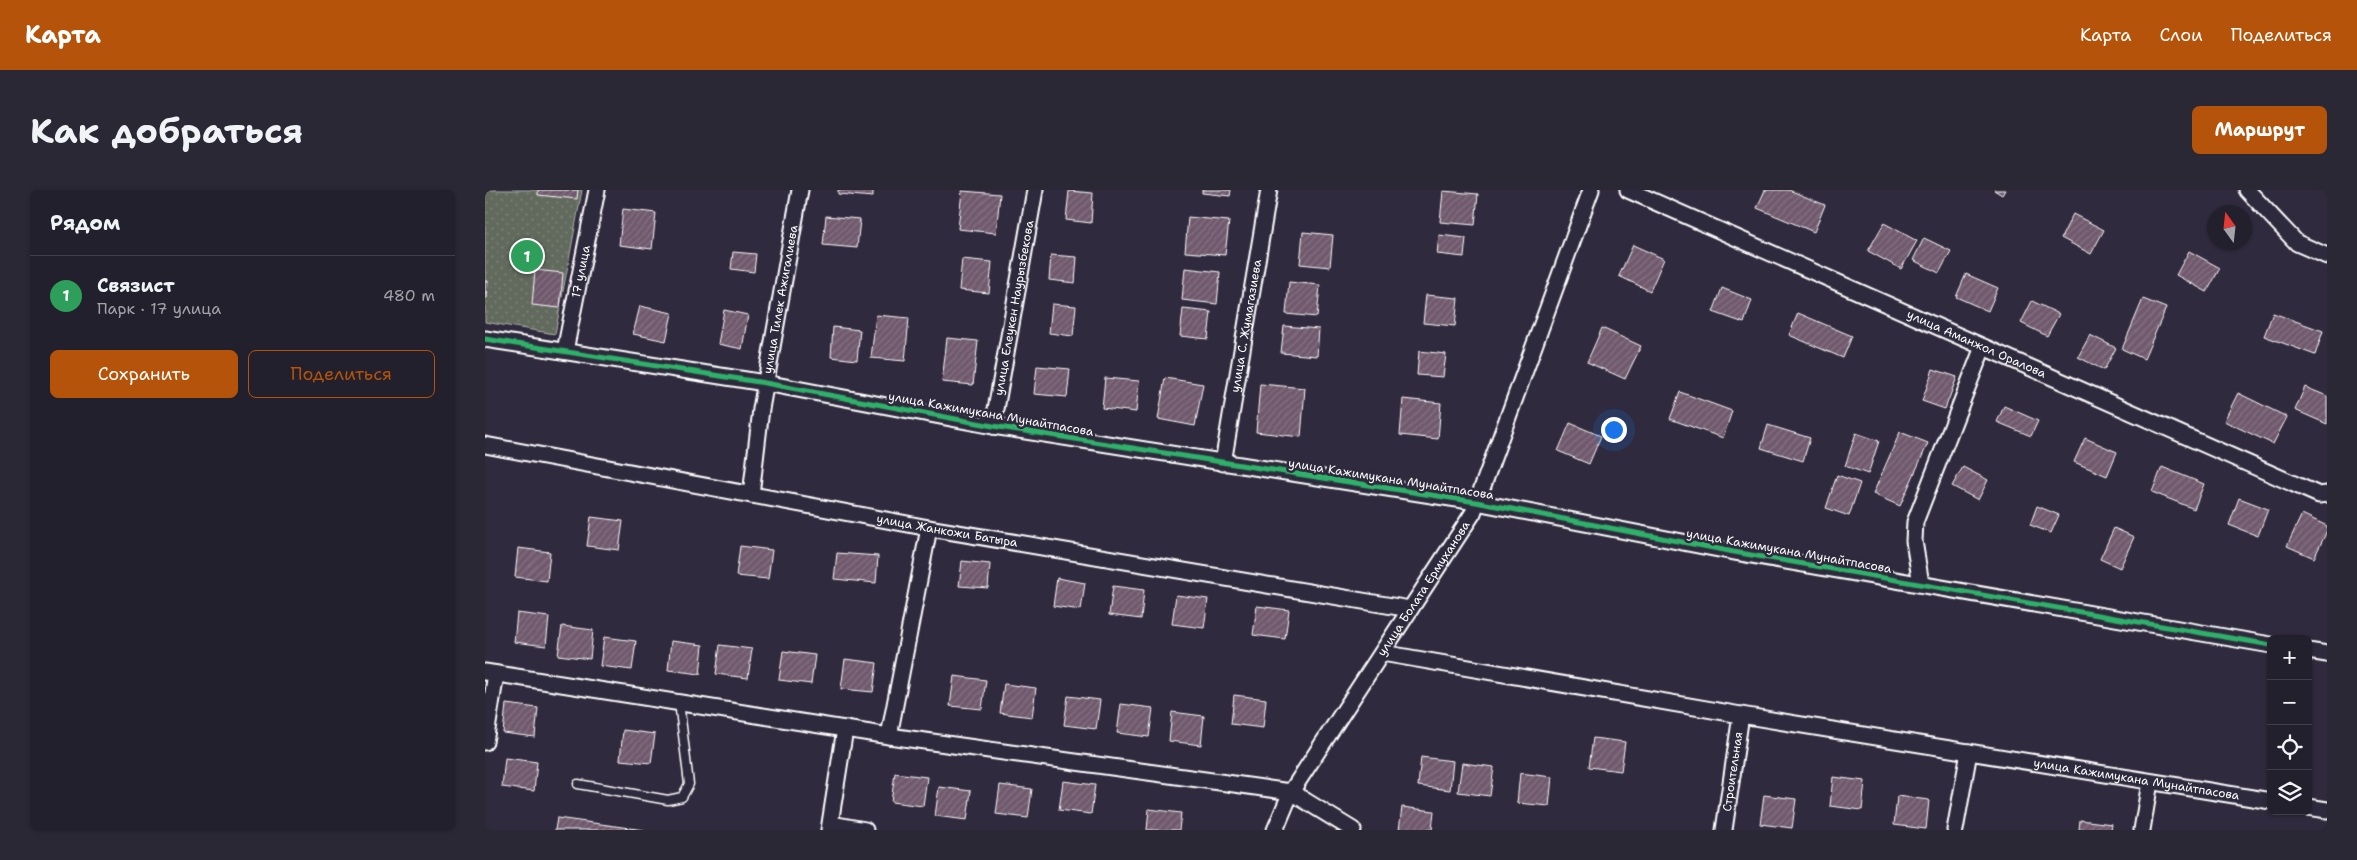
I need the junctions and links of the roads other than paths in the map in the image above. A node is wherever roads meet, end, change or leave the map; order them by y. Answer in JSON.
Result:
{"nodes":[{"id":1,"x":597,"y":190,"type":"edge"},
{"id":2,"x":799,"y":190,"type":"edge"},
{"id":3,"x":1035,"y":190,"type":"edge"},
{"id":4,"x":1269,"y":190,"type":"edge"},
{"id":5,"x":1591,"y":190,"type":"edge"},
{"id":6,"x":1628,"y":190,"type":"edge"},
{"id":7,"x":2247,"y":190,"type":"edge"},
{"id":8,"x":2327,"y":256,"type":"edge"},
{"id":9,"x":485,"y":340,"type":"edge"},
{"id":10,"x":1983,"y":347,"type":"junction"},
{"id":11,"x":565,"y":352,"type":"junction"},
{"id":12,"x":765,"y":383,"type":"junction"},
{"id":13,"x":993,"y":426,"type":"junction"},
{"id":14,"x":485,"y":446,"type":"edge"},
{"id":15,"x":1223,"y":463,"type":"junction"},
{"id":16,"x":751,"y":494,"type":"junction"},
{"id":17,"x":2327,"y":494,"type":"edge"},
{"id":18,"x":1476,"y":502,"type":"junction"},
{"id":19,"x":929,"y":528,"type":"junction"},
{"id":20,"x":1921,"y":584,"type":"junction"},
{"id":21,"x":1410,"y":609,"type":"junction"},
{"id":22,"x":2267,"y":644,"type":"edge"},
{"id":23,"x":2312,"y":652,"type":"edge"},
{"id":24,"x":1382,"y":653,"type":"junction"},
{"id":25,"x":2327,"y":654,"type":"edge"},
{"id":26,"x":491,"y":673,"type":"edge"},
{"id":27,"x":679,"y":702,"type":"junction"},
{"id":28,"x":1741,"y":715,"type":"junction"},
{"id":29,"x":845,"y":729,"type":"junction"},
{"id":30,"x":889,"y":736,"type":"junction"},
{"id":31,"x":485,"y":742,"type":"edge"},
{"id":32,"x":1969,"y":752,"type":"junction"},
{"id":33,"x":2150,"y":782,"type":"junction"},
{"id":34,"x":578,"y":784,"type":"dead end"},
{"id":35,"x":1291,"y":792,"type":"junction"},
{"id":36,"x":2267,"y":800,"type":"edge"},
{"id":37,"x":2312,"y":808,"type":"edge"},
{"id":38,"x":2327,"y":810,"type":"edge"},
{"id":39,"x":830,"y":827,"type":"edge"},
{"id":40,"x":865,"y":830,"type":"edge"},
{"id":41,"x":1275,"y":830,"type":"edge"},
{"id":42,"x":1353,"y":830,"type":"edge"},
{"id":43,"x":1725,"y":830,"type":"edge"},
{"id":44,"x":1955,"y":830,"type":"edge"},
{"id":45,"x":2142,"y":830,"type":"edge"}],
"edges":[{"from":1,"to":11,"type":"street","name":"17 улица"},
{"from":2,"to":12,"type":"street","name":"улица Тилек Ажигалиева"},
{"from":3,"to":13,"type":"street","name":"улица Елеукен Наурызбекова"},
{"from":4,"to":15,"type":"street","name":"улица С. Жумагазиева"},
{"from":5,"to":18,"type":"street","name":"улица Болата Ермуханова"},
{"from":6,"to":10,"type":"street","name":"улица Аманжол Оралова"},
{"from":7,"to":8,"type":"street"},
{"from":9,"to":11,"type":"street","name":"улица Кажимукана Мунайтпасова"},
{"from":10,"to":17,"type":"street","name":"улица Аманжол Оралова"},
{"from":10,"to":20,"type":"street"},
{"from":11,"to":12,"type":"street","name":"улица Кажимукана Мунайтпасова"},
{"from":12,"to":13,"type":"street","name":"улица Кажимукана Мунайтпасова"},
{"from":12,"to":16,"type":"street","name":"улица Тилек Ажигалиева"},
{"from":13,"to":15,"type":"street","name":"улица Кажимукана Мунайтпасова"},
{"from":14,"to":16,"type":"street","name":"улица Жанкожи Батыра"},
{"from":15,"to":18,"type":"street","name":"улица Кажимукана Мунайтпасова"},
{"from":16,"to":19,"type":"street","name":"улица Жанкожи Батыра"},
{"from":18,"to":20,"type":"street","name":"улица Кажимукана Мунайтпасова"},
{"from":18,"to":21,"type":"street","name":"улица Болата Ермуханова"},
{"from":19,"to":21,"type":"street","name":"улица Жанкожи Батыра"},
{"from":19,"to":30,"type":"street"},
{"from":20,"to":22,"type":"street","name":"улица Кажимукана Мунайтпасова"},
{"from":21,"to":24,"type":"street","name":"улица Болата Ермуханова"},
{"from":23,"to":25,"type":"street"},
{"from":24,"to":28,"type":"street","name":"улица Кажимукана Мунайтпасова"},
{"from":24,"to":35,"type":"street","name":"улица Болата Ермуханова"},
{"from":26,"to":27,"type":"street"},
{"from":26,"to":31,"type":"street"},
{"from":27,"to":29,"type":"street"},
{"from":27,"to":34,"type":"lane"},
{"from":28,"to":32,"type":"street","name":"улица Кажимукана Мунайтпасова"},
{"from":28,"to":43,"type":"street","name":"Строительная"},
{"from":29,"to":30,"type":"street"},
{"from":29,"to":39,"type":"street"},
{"from":30,"to":35,"type":"street"},
{"from":32,"to":33,"type":"street","name":"улица Кажимукана Мунайтпасова"},
{"from":32,"to":44,"type":"street"},
{"from":33,"to":36,"type":"street","name":"улица Кажимукана Мунайтпасова"},
{"from":33,"to":45,"type":"street"},
{"from":35,"to":41,"type":"street","name":"улица Болата Ермуханова"},
{"from":35,"to":42,"type":"street"},
{"from":37,"to":38,"type":"street"},
{"from":39,"to":40,"type":"street"}]}
